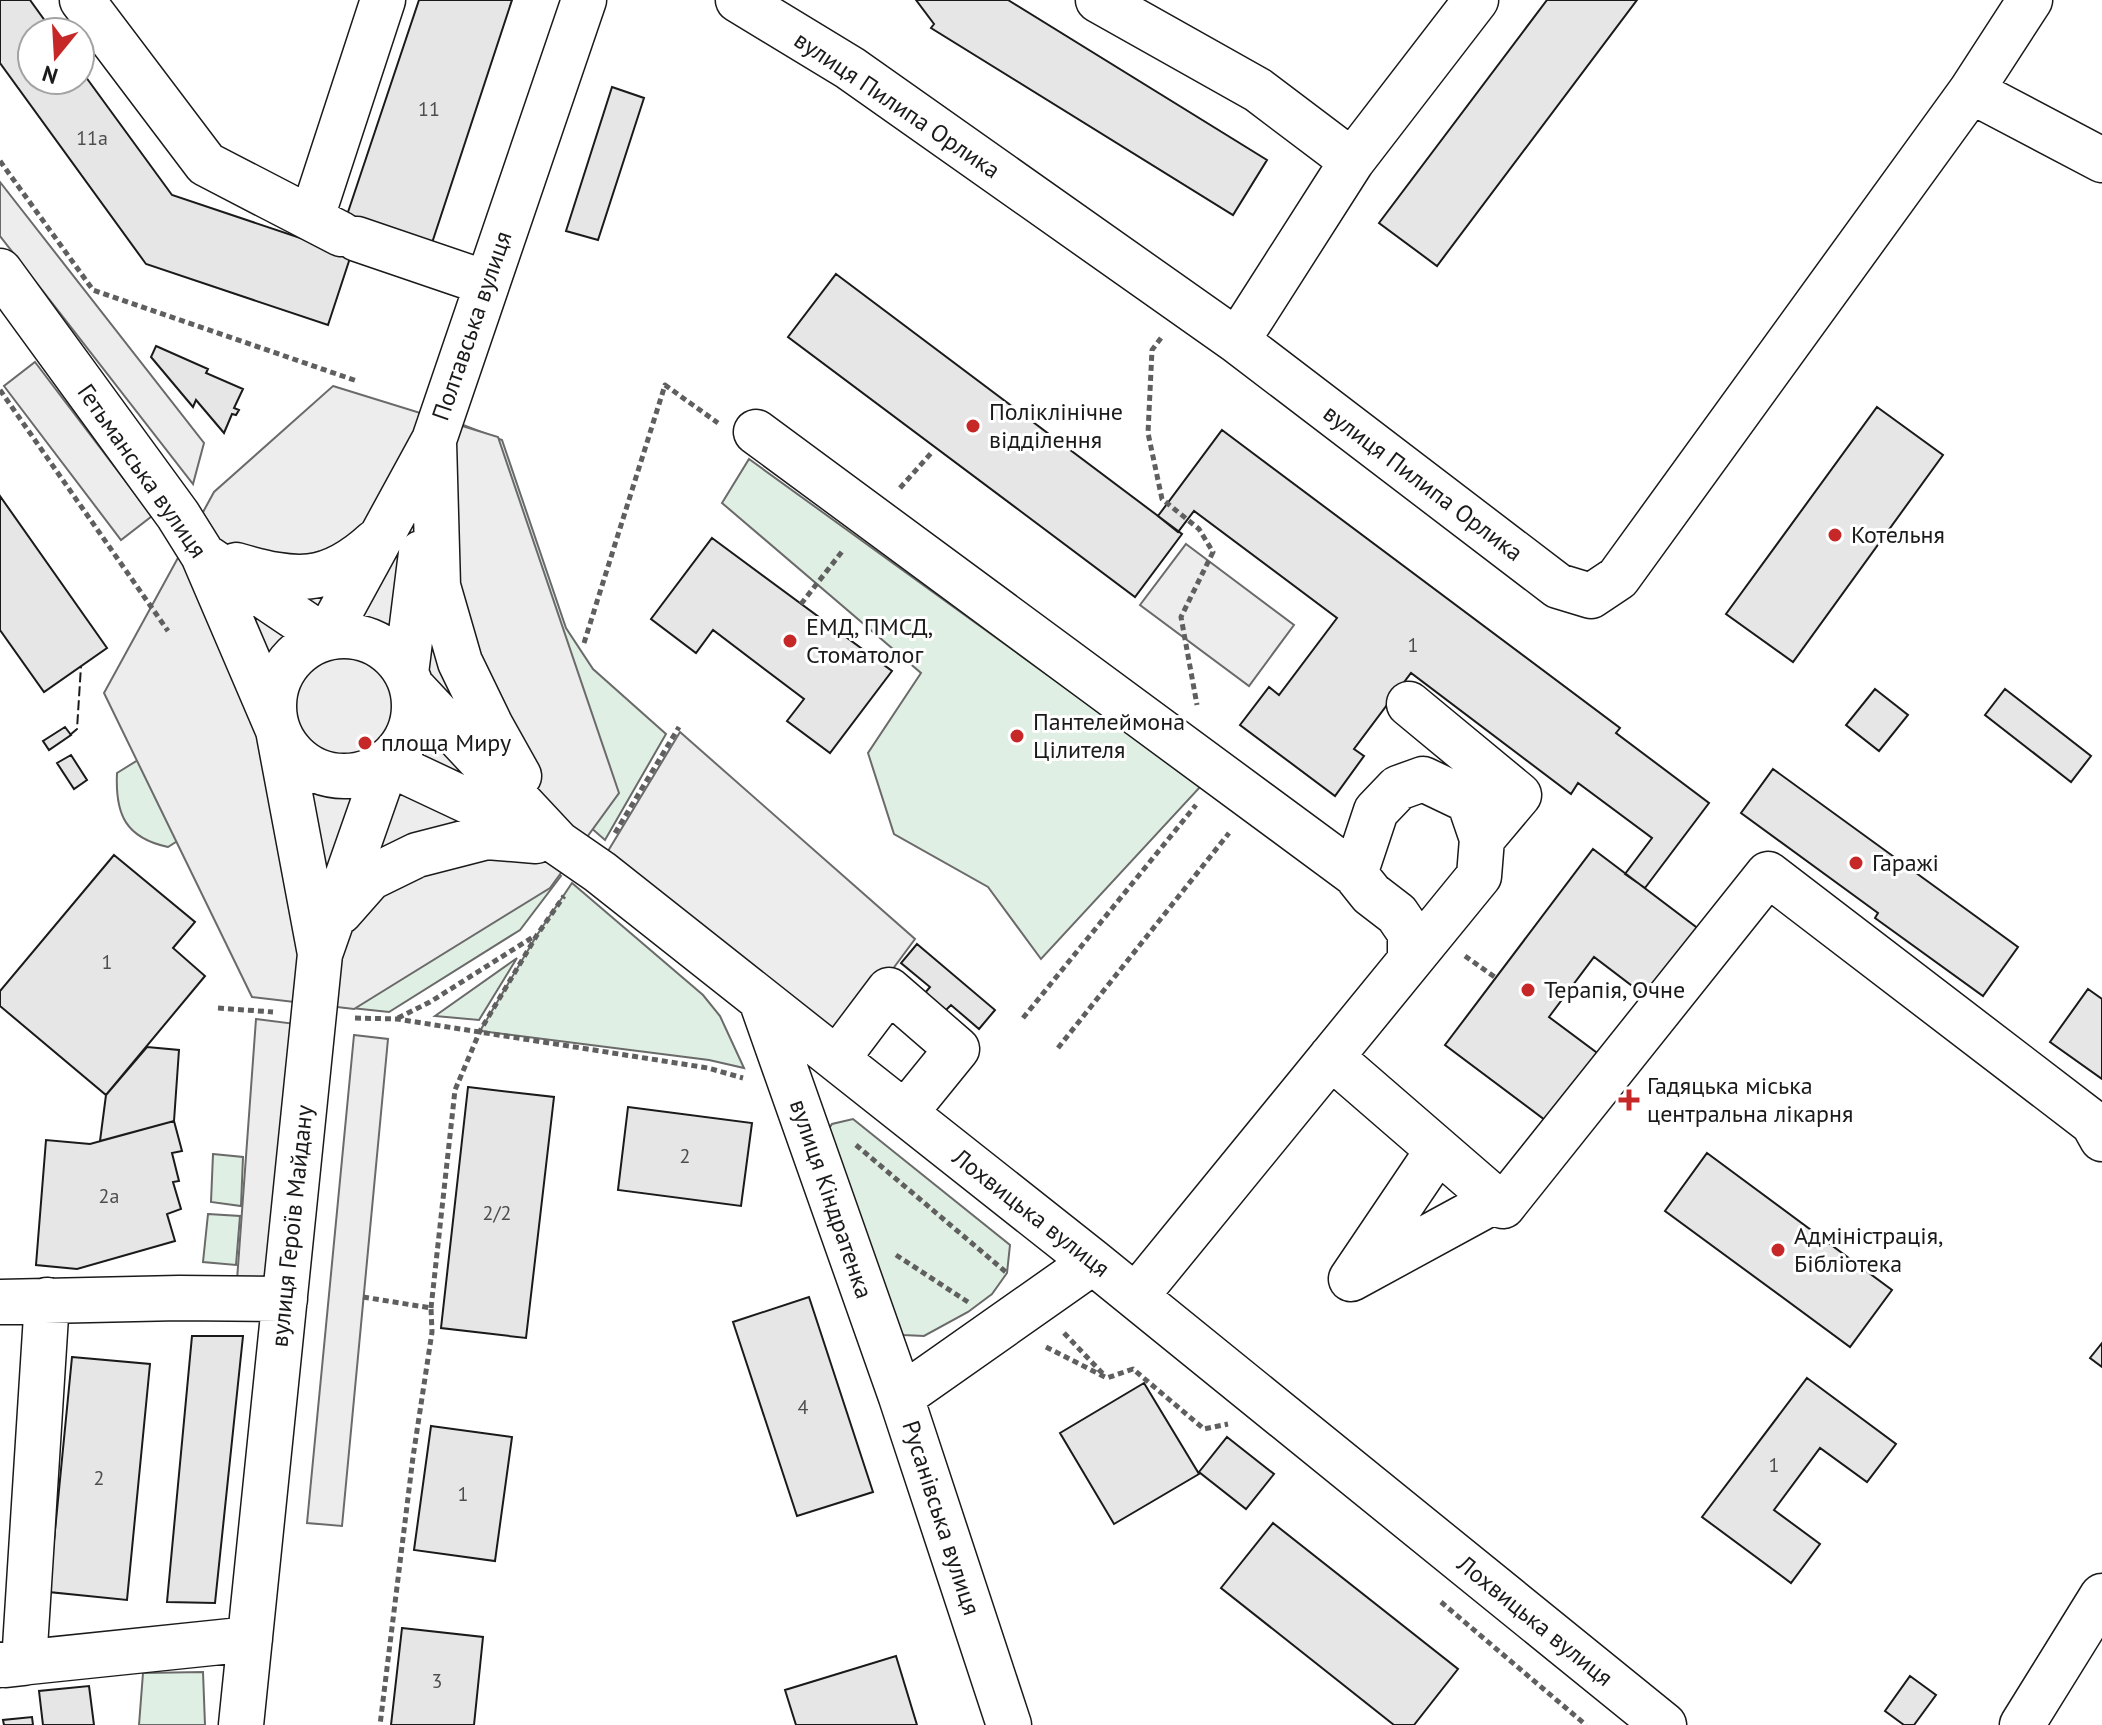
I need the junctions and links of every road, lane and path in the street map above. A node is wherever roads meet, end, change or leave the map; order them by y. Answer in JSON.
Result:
{"nodes":[{"id":1,"x":82,"y":0,"type":"edge"},
{"id":2,"x":383,"y":0,"type":"edge"},
{"id":3,"x":584,"y":0,"type":"edge"},
{"id":4,"x":738,"y":0,"type":"edge"},
{"id":5,"x":1098,"y":0,"type":"edge"},
{"id":6,"x":1476,"y":0,"type":"edge"},
{"id":7,"x":2030,"y":0,"type":"edge"},
{"id":8,"x":1971,"y":91,"type":"junction"},
{"id":9,"x":2102,"y":160,"type":"edge"},
{"id":10,"x":0,"y":161,"type":"edge"},
{"id":11,"x":1352,"y":161,"type":"junction"},
{"id":12,"x":337,"y":230,"type":"junction"},
{"id":13,"x":3,"y":282,"type":"edge"},
{"id":14,"x":486,"y":283,"type":"junction"},
{"id":15,"x":1185,"y":305,"type":"junction"},
{"id":16,"x":1237,"y":341,"type":"junction"},
{"id":17,"x":357,"y":381,"type":"dead end"},
{"id":18,"x":0,"y":390,"type":"edge"},
{"id":19,"x":756,"y":432,"type":"dead end"},
{"id":20,"x":434,"y":440,"type":"junction"},
{"id":21,"x":381,"y":536,"type":"junction"},
{"id":22,"x":845,"y":548,"type":"dead end"},
{"id":23,"x":203,"y":555,"type":"junction"},
{"id":24,"x":801,"y":604,"type":"dead end"},
{"id":25,"x":168,"y":631,"type":"dead end"},
{"id":26,"x":326,"y":638,"type":"junction"},
{"id":27,"x":410,"y":680,"type":"junction"},
{"id":28,"x":1409,"y":704,"type":"dead end"},
{"id":29,"x":679,"y":727,"type":"dead end"},
{"id":30,"x":278,"y":730,"type":"junction"},
{"id":31,"x":387,"y":763,"type":"junction"},
{"id":32,"x":1204,"y":784,"type":"junction"},
{"id":33,"x":1234,"y":827,"type":"dead end"},
{"id":34,"x":1482,"y":839,"type":"junction"},
{"id":35,"x":558,"y":843,"type":"junction"},
{"id":36,"x":609,"y":844,"type":"dead end"},
{"id":37,"x":1355,"y":874,"type":"junction"},
{"id":38,"x":572,"y":883,"type":"dead end"},
{"id":39,"x":537,"y":935,"type":"junction"},
{"id":40,"x":320,"y":954,"type":"junction"},
{"id":41,"x":1410,"y":960,"type":"junction"},
{"id":42,"x":761,"y":1000,"type":"junction"},
{"id":43,"x":218,"y":1008,"type":"dead end"},
{"id":44,"x":284,"y":1013,"type":"dead end"},
{"id":45,"x":340,"y":1018,"type":"dead end"},
{"id":46,"x":1023,"y":1018,"type":"dead end"},
{"id":47,"x":397,"y":1019,"type":"junction"},
{"id":48,"x":480,"y":1031,"type":"junction"},
{"id":49,"x":1058,"y":1048,"type":"dead end"},
{"id":50,"x":1331,"y":1057,"type":"junction"},
{"id":51,"x":837,"y":1059,"type":"junction"},
{"id":52,"x":740,"y":1077,"type":"junction"},
{"id":53,"x":746,"y":1091,"type":"dead end"},
{"id":54,"x":794,"y":1093,"type":"junction"},
{"id":55,"x":905,"y":1113,"type":"junction"},
{"id":56,"x":2102,"y":1139,"type":"edge"},
{"id":57,"x":855,"y":1144,"type":"dead end"},
{"id":58,"x":1438,"y":1150,"type":"junction"},
{"id":59,"x":1496,"y":1200,"type":"junction"},
{"id":60,"x":838,"y":1219,"type":"junction"},
{"id":61,"x":1093,"y":1262,"type":"junction"},
{"id":62,"x":1136,"y":1296,"type":"junction"},
{"id":63,"x":363,"y":1297,"type":"dead end"},
{"id":64,"x":285,"y":1299,"type":"junction"},
{"id":65,"x":47,"y":1300,"type":"junction"},
{"id":66,"x":0,"y":1302,"type":"edge"},
{"id":67,"x":431,"y":1308,"type":"junction"},
{"id":68,"x":1020,"y":1314,"type":"junction"},
{"id":69,"x":1107,"y":1378,"type":"junction"},
{"id":70,"x":901,"y":1397,"type":"junction"},
{"id":71,"x":1229,"y":1424,"type":"dead end"},
{"id":72,"x":1432,"y":1594,"type":"dead end"},
{"id":73,"x":2102,"y":1596,"type":"edge"},
{"id":74,"x":250,"y":1639,"type":"junction"},
{"id":75,"x":12,"y":1664,"type":"edge"},
{"id":76,"x":241,"y":1725,"type":"edge"},
{"id":77,"x":380,"y":1725,"type":"edge"},
{"id":78,"x":1009,"y":1725,"type":"edge"},
{"id":79,"x":1586,"y":1725,"type":"edge"},
{"id":80,"x":1664,"y":1725,"type":"edge"},
{"id":81,"x":2022,"y":1725,"type":"edge"}],
"edges":[{"from":1,"to":12,"type":"street"},
{"from":2,"to":12,"type":"street"},
{"from":3,"to":14,"type":"street","name":"Полтавська вулиця"},
{"from":4,"to":15,"type":"street","name":"вулиця Пилипа Орлика"},
{"from":5,"to":11,"type":"street"},
{"from":6,"to":11,"type":"street"},
{"from":7,"to":8,"type":"street","name":"вулиця Пилипа Орлика"},
{"from":8,"to":9,"type":"street"},
{"from":8,"to":16,"type":"street","name":"вулиця Пилипа Орлика"},
{"from":10,"to":17,"type":"path"},
{"from":11,"to":16,"type":"street"},
{"from":12,"to":14,"type":"street"},
{"from":13,"to":23,"type":"street","name":"Гетьманська вулиця"},
{"from":14,"to":20,"type":"street","name":"Полтавська вулиця"},
{"from":15,"to":16,"type":"street","name":"вулиця Пилипа Орлика"},
{"from":15,"to":32,"type":"path"},
{"from":18,"to":25,"type":"path"},
{"from":19,"to":32,"type":"street"},
{"from":20,"to":21,"type":"street","name":"Полтавська вулиця"},
{"from":20,"to":27,"type":"street"},
{"from":20,"to":35,"type":"street"},
{"from":21,"to":23,"type":"street"},
{"from":21,"to":26,"type":"street","name":"Полтавська вулиця"},
{"from":22,"to":24,"type":"path"},
{"from":23,"to":26,"type":"street"},
{"from":23,"to":30,"type":"street","name":"Гетьманська вулиця"},
{"from":26,"to":27,"type":"street"},
{"from":26,"to":30,"type":"street"},
{"from":27,"to":31,"type":"street"},
{"from":27,"to":35,"type":"street","name":"Лохвицька вулиця"},
{"from":28,"to":34,"type":"street"},
{"from":29,"to":36,"type":"path"},
{"from":30,"to":31,"type":"street"},
{"from":30,"to":40,"type":"street","name":"вулиця Героїв Майдану"},
{"from":31,"to":35,"type":"street"},
{"from":31,"to":40,"type":"street"},
{"from":32,"to":37,"type":"street"},
{"from":32,"to":46,"type":"path"},
{"from":33,"to":49,"type":"path"},
{"from":34,"to":37,"type":"street"},
{"from":34,"to":41,"type":"street"},
{"from":35,"to":40,"type":"street"},
{"from":35,"to":42,"type":"street","name":"Лохвицька вулиця"},
{"from":37,"to":41,"type":"street"},
{"from":38,"to":39,"type":"path"},
{"from":39,"to":47,"type":"path"},
{"from":39,"to":48,"type":"path"},
{"from":40,"to":64,"type":"street","name":"вулиця Героїв Майдану"},
{"from":41,"to":50,"type":"street"},
{"from":42,"to":51,"type":"street","name":"Лохвицька вулиця"},
{"from":42,"to":54,"type":"street","name":"вулиця Кіндратенка"},
{"from":43,"to":44,"type":"path"},
{"from":45,"to":47,"type":"path"},
{"from":47,"to":48,"type":"path"},
{"from":48,"to":52,"type":"path"},
{"from":48,"to":67,"type":"path"},
{"from":50,"to":58,"type":"street"},
{"from":50,"to":62,"type":"street"},
{"from":51,"to":55,"type":"street","name":"Лохвицька вулиця"},
{"from":51,"to":55,"type":"street"},
{"from":52,"to":53,"type":"path"},
{"from":52,"to":54,"type":"path"},
{"from":54,"to":60,"type":"street","name":"вулиця Кіндратенка"},
{"from":55,"to":61,"type":"street","name":"Лохвицька вулиця"},
{"from":56,"to":59,"type":"street"},
{"from":57,"to":68,"type":"path"},
{"from":58,"to":59,"type":"street"},
{"from":58,"to":59,"type":"street"},
{"from":60,"to":68,"type":"path"},
{"from":60,"to":70,"type":"street","name":"вулиця Кіндратенка"},
{"from":61,"to":62,"type":"street","name":"Лохвицька вулиця"},
{"from":61,"to":68,"type":"street","name":"Русанівська вулиця"},
{"from":62,"to":80,"type":"street","name":"Лохвицька вулиця"},
{"from":63,"to":67,"type":"path"},
{"from":64,"to":65,"type":"street"},
{"from":64,"to":74,"type":"street","name":"вулиця Героїв Майдану"},
{"from":65,"to":66,"type":"street"},
{"from":65,"to":75,"type":"street"},
{"from":67,"to":77,"type":"path"},
{"from":68,"to":69,"type":"path"},
{"from":68,"to":69,"type":"path"},
{"from":68,"to":70,"type":"street","name":"Русанівська вулиця"},
{"from":69,"to":71,"type":"path"},
{"from":70,"to":78,"type":"street","name":"Русанівська вулиця"},
{"from":72,"to":79,"type":"path"},
{"from":73,"to":81,"type":"street"},
{"from":74,"to":75,"type":"street"},
{"from":74,"to":76,"type":"street","name":"вулиця Героїв Майдану"}]}
